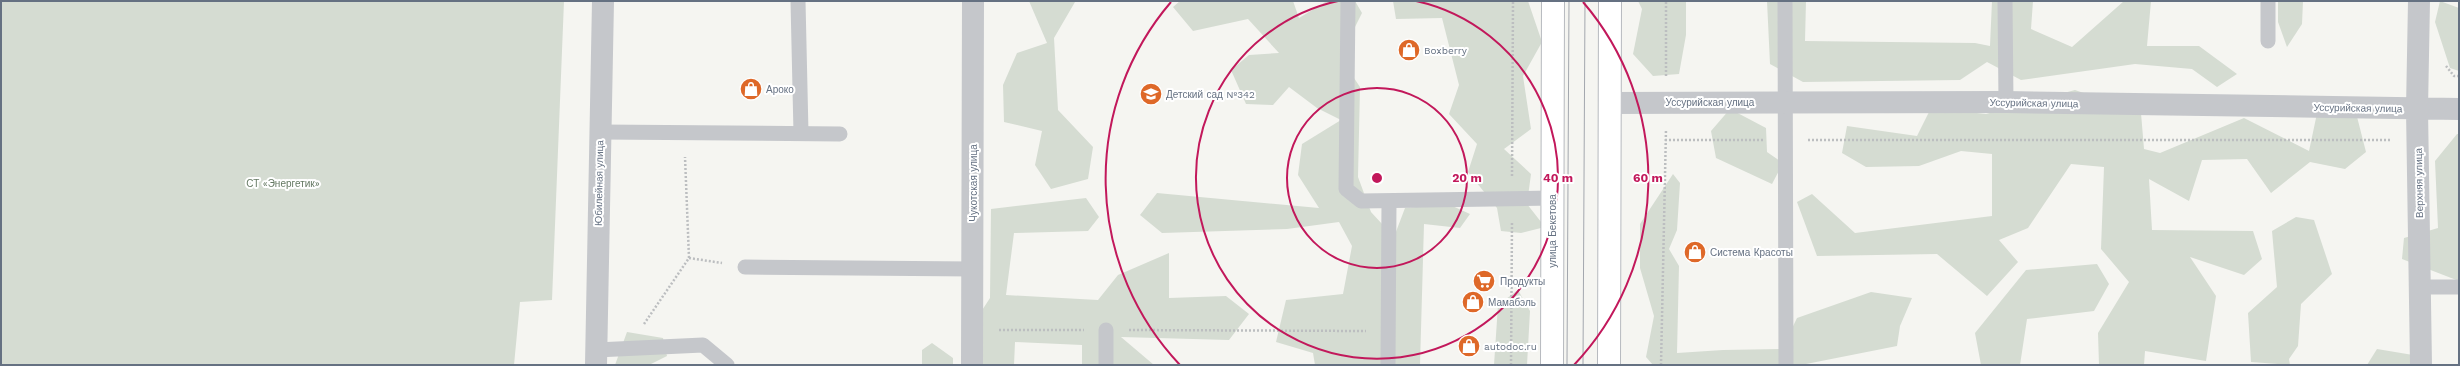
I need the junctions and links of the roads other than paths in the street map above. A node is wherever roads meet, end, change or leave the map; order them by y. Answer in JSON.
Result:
{"nodes":[{"id":1,"x":603,"y":1,"type":"edge"},
{"id":2,"x":798,"y":1,"type":"edge"},
{"id":3,"x":974,"y":1,"type":"edge"},
{"id":4,"x":1348,"y":1,"type":"edge"},
{"id":5,"x":1553,"y":1,"type":"edge"},
{"id":6,"x":1610,"y":1,"type":"edge"},
{"id":7,"x":1784,"y":1,"type":"edge"},
{"id":8,"x":2005,"y":1,"type":"edge"},
{"id":9,"x":2268,"y":1,"type":"edge"},
{"id":10,"x":2419,"y":1,"type":"edge"},
{"id":11,"x":2268,"y":41,"type":"dead end"},
{"id":12,"x":1786,"y":102,"type":"junction"},
{"id":13,"x":2006,"y":102,"type":"junction"},
{"id":14,"x":1610,"y":103,"type":"junction"},
{"id":15,"x":2459,"y":109,"type":"edge"},
{"id":16,"x":2418,"y":110,"type":"junction"},
{"id":17,"x":600,"y":132,"type":"junction"},
{"id":18,"x":801,"y":133,"type":"junction"},
{"id":19,"x":840,"y":134,"type":"dead end"},
{"id":20,"x":1552,"y":198,"type":"junction"},
{"id":21,"x":1389,"y":201,"type":"junction"},
{"id":22,"x":744,"y":267,"type":"road end"},
{"id":23,"x":973,"y":269,"type":"junction"},
{"id":24,"x":2421,"y":287,"type":"junction"},
{"id":25,"x":2459,"y":287,"type":"edge"},
{"id":26,"x":1106,"y":330,"type":"road end"},
{"id":27,"x":596,"y":358,"type":"edge"},
{"id":28,"x":727,"y":365,"type":"edge"},
{"id":29,"x":972,"y":365,"type":"edge"},
{"id":30,"x":1106,"y":365,"type":"edge"},
{"id":31,"x":1388,"y":365,"type":"edge"},
{"id":32,"x":1552,"y":365,"type":"edge"},
{"id":33,"x":1609,"y":365,"type":"edge"},
{"id":34,"x":1786,"y":365,"type":"edge"},
{"id":35,"x":2421,"y":365,"type":"edge"}],
"edges":[{"from":1,"to":17,"type":"street","name":"Юбилейная улица"},
{"from":2,"to":18,"type":"lane"},
{"from":3,"to":23,"type":"street","name":"Чукотская улица"},
{"from":4,"to":21,"type":"lane"},
{"from":5,"to":20,"type":"main road","name":"улица Бекетова"},
{"from":6,"to":14,"type":"main road"},
{"from":7,"to":12,"type":"lane"},
{"from":8,"to":13,"type":"lane"},
{"from":9,"to":11,"type":"lane"},
{"from":10,"to":16,"type":"street","name":"Верхняя улица"},
{"from":12,"to":13,"type":"street","name":"Уссурийская улица"},
{"from":12,"to":14,"type":"street","name":"Уссурийская улица"},
{"from":12,"to":34,"type":"lane"},
{"from":13,"to":16,"type":"street","name":"Уссурийская улица"},
{"from":14,"to":33,"type":"main road"},
{"from":15,"to":16,"type":"street","name":"Уссурийская улица"},
{"from":16,"to":24,"type":"street","name":"Верхняя улица"},
{"from":17,"to":18,"type":"lane"},
{"from":17,"to":27,"type":"street","name":"Юбилейная улица"},
{"from":18,"to":19,"type":"lane"},
{"from":20,"to":21,"type":"lane"},
{"from":20,"to":32,"type":"main road","name":"улица Бекетова"},
{"from":21,"to":31,"type":"lane"},
{"from":22,"to":23,"type":"lane"},
{"from":23,"to":29,"type":"street","name":"Чукотская улица"},
{"from":24,"to":25,"type":"lane"},
{"from":24,"to":35,"type":"street","name":"Верхняя улица"},
{"from":26,"to":30,"type":"lane"},
{"from":27,"to":28,"type":"lane"}]}
